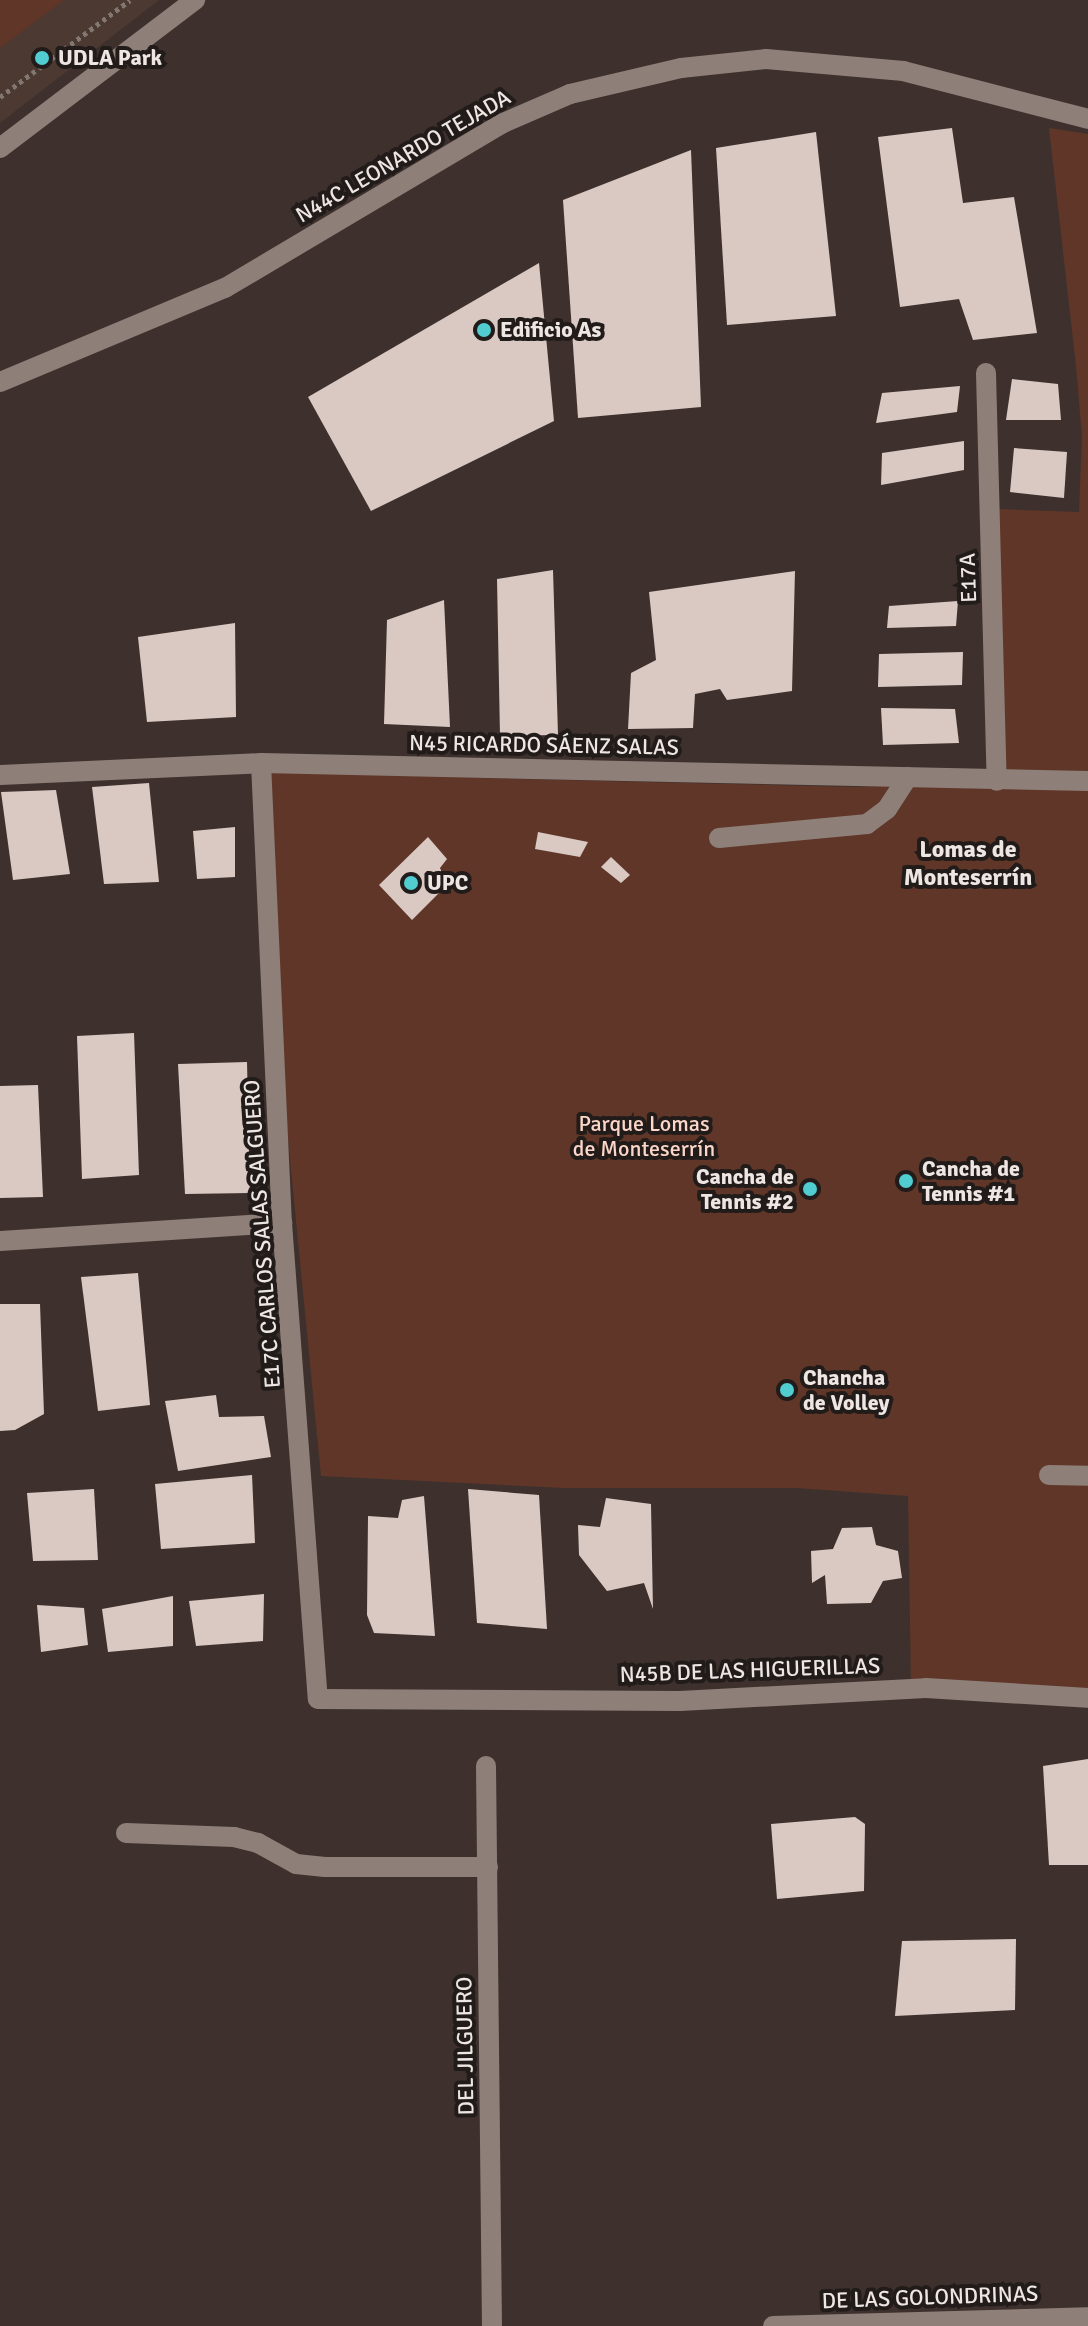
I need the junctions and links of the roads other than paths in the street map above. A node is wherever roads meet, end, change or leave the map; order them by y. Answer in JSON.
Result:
{"nodes":[{"id":1,"x":195,"y":0,"type":"edge"},
{"id":2,"x":1088,"y":119,"type":"edge"},
{"id":3,"x":0,"y":148,"type":"edge"},
{"id":4,"x":986,"y":373,"type":"dead end"},
{"id":5,"x":0,"y":382,"type":"edge"},
{"id":6,"x":261,"y":763,"type":"junction"},
{"id":7,"x":0,"y":775,"type":"edge"},
{"id":8,"x":908,"y":777,"type":"junction"},
{"id":9,"x":997,"y":781,"type":"junction"},
{"id":10,"x":1088,"y":781,"type":"edge"},
{"id":11,"x":719,"y":838,"type":"dead end"},
{"id":12,"x":282,"y":1223,"type":"junction"},
{"id":13,"x":0,"y":1241,"type":"edge"},
{"id":14,"x":1049,"y":1475,"type":"dead end"},
{"id":15,"x":1088,"y":1476,"type":"edge"},
{"id":16,"x":1088,"y":1698,"type":"edge"},
{"id":17,"x":318,"y":1699,"type":"joint"},
{"id":18,"x":486,"y":1766,"type":"dead end"},
{"id":19,"x":126,"y":1833,"type":"dead end"},
{"id":20,"x":488,"y":1867,"type":"junction"},
{"id":21,"x":1088,"y":2317,"type":"edge"},
{"id":22,"x":1002,"y":2323,"type":"edge"},
{"id":23,"x":492,"y":2326,"type":"edge"},
{"id":24,"x":773,"y":2326,"type":"edge"}],
"edges":[{"from":1,"to":3,"type":"street"},
{"from":2,"to":5,"type":"street","name":"N44C LEONARDO TEJADA"},
{"from":4,"to":9,"type":"street","name":"E17A"},
{"from":6,"to":7,"type":"street","name":"N45 RICARDO SÁENZ SALAS"},
{"from":6,"to":8,"type":"street","name":"N45 RICARDO SÁENZ SALAS"},
{"from":6,"to":12,"type":"street","name":"E17C CARLOS SALAS SALGUERO"},
{"from":8,"to":9,"type":"street","name":"N45 RICARDO SÁENZ SALAS"},
{"from":8,"to":11,"type":"street"},
{"from":9,"to":10,"type":"street","name":"N45 RICARDO SÁENZ SALAS"},
{"from":12,"to":13,"type":"street"},
{"from":12,"to":17,"type":"street","name":"E17C CARLOS SALAS SALGUERO"},
{"from":14,"to":15,"type":"street"},
{"from":16,"to":17,"type":"street","name":"N45B DE LAS HIGUERILLAS"},
{"from":18,"to":20,"type":"street","name":"DEL JILGUERO"},
{"from":19,"to":20,"type":"street"},
{"from":20,"to":23,"type":"street","name":"DEL JILGUERO"},
{"from":21,"to":22,"type":"street","name":"DE LAS GOLONDRINAS"},
{"from":22,"to":24,"type":"street","name":"DE LAS GOLONDRINAS"}]}
